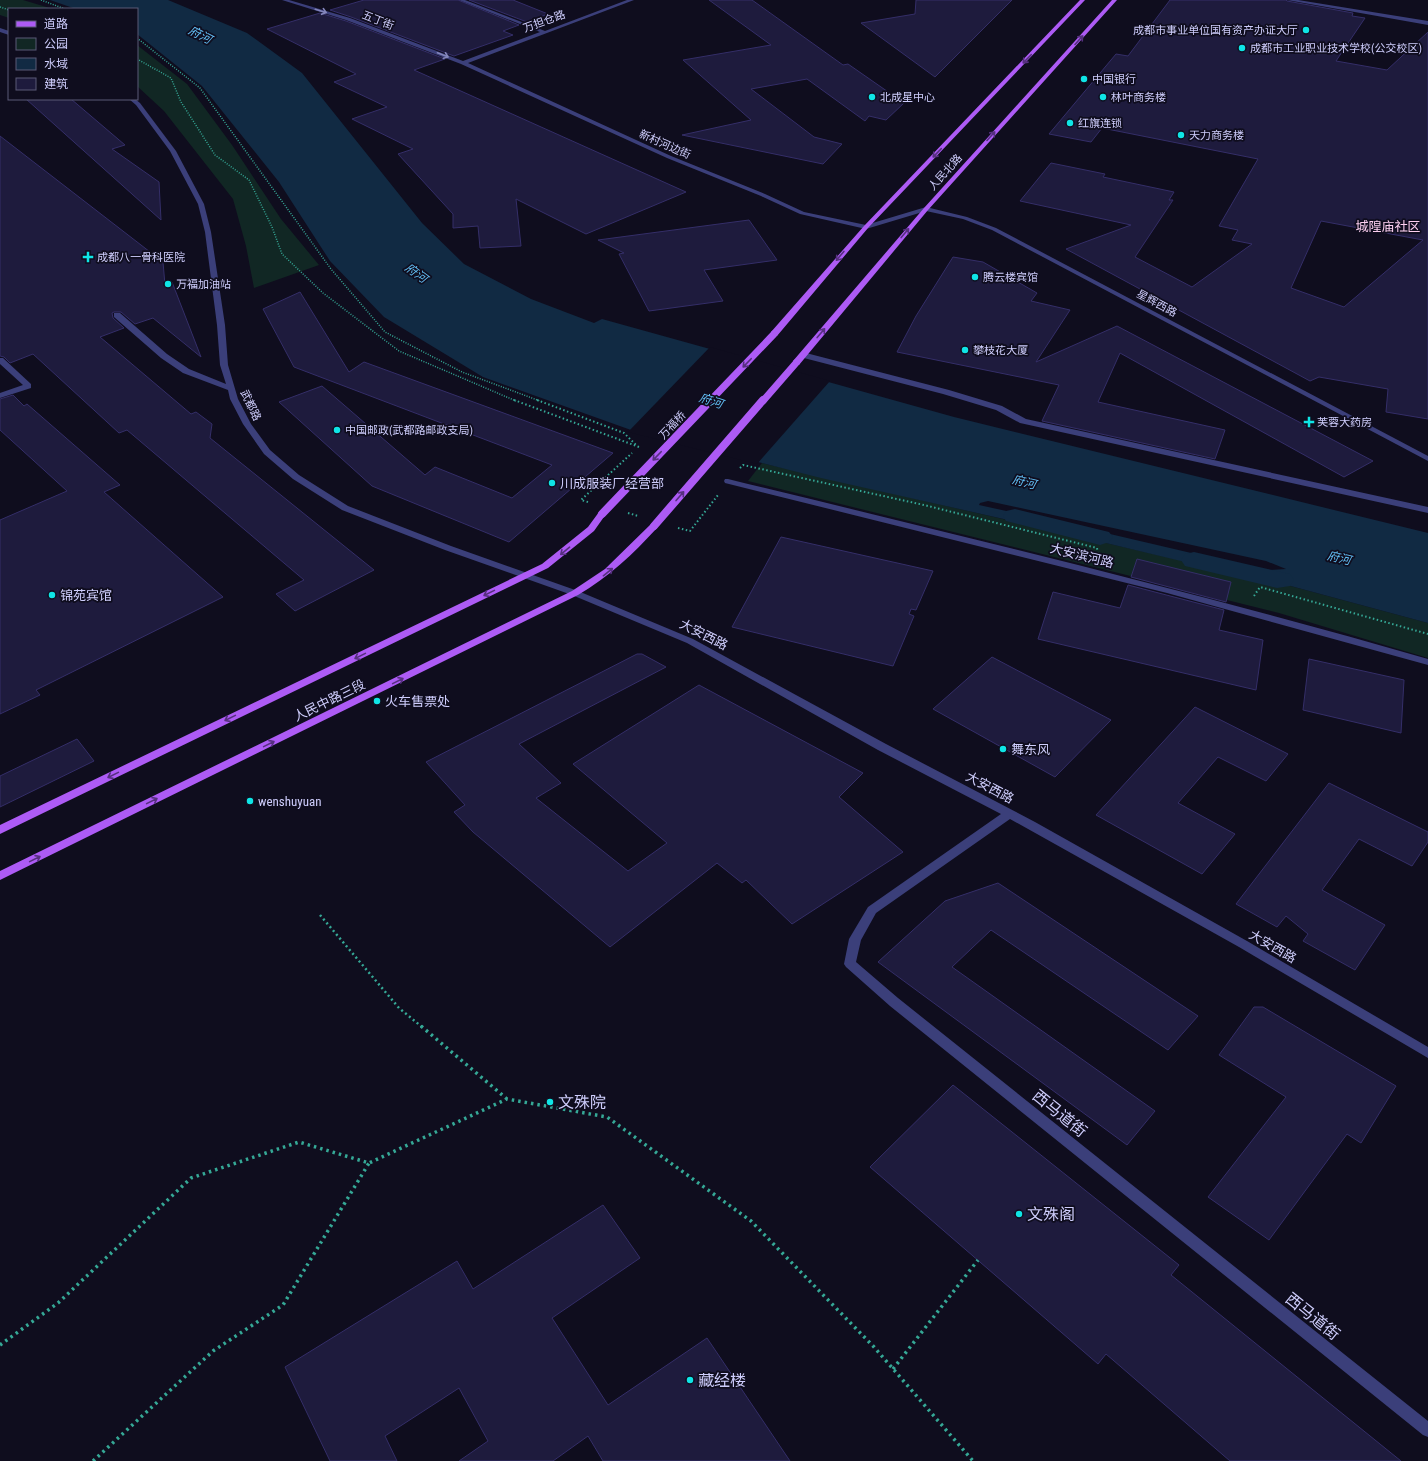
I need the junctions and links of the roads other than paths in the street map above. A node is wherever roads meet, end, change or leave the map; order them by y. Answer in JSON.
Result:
{"nodes":[{"id":1,"x":284,"y":0,"type":"edge"},
{"id":2,"x":461,"y":0,"type":"edge"},
{"id":3,"x":632,"y":0,"type":"edge"},
{"id":4,"x":1083,"y":0,"type":"edge"},
{"id":5,"x":1115,"y":0,"type":"edge"},
{"id":6,"x":1289,"y":0,"type":"edge"},
{"id":7,"x":1428,"y":23,"type":"edge"},
{"id":8,"x":544,"y":32,"type":"junction"},
{"id":9,"x":463,"y":63,"type":"junction"},
{"id":10,"x":133,"y":100,"type":"edge"},
{"id":11,"x":926,"y":209,"type":"junction"},
{"id":12,"x":866,"y":226,"type":"junction"},
{"id":13,"x":116,"y":315,"type":"dead end"},
{"id":14,"x":774,"y":334,"type":"joint"},
{"id":15,"x":803,"y":355,"type":"junction"},
{"id":16,"x":0,"y":360,"type":"edge"},
{"id":17,"x":231,"y":389,"type":"junction"},
{"id":18,"x":0,"y":396,"type":"edge"},
{"id":19,"x":1428,"y":459,"type":"edge"},
{"id":20,"x":728,"y":481,"type":"road end"},
{"id":21,"x":1428,"y":510,"type":"edge"},
{"id":22,"x":602,"y":514,"type":"joint"},
{"id":23,"x":654,"y":526,"type":"joint"},
{"id":24,"x":524,"y":576,"type":"junction"},
{"id":25,"x":575,"y":593,"type":"junction"},
{"id":26,"x":1428,"y":662,"type":"edge"},
{"id":27,"x":1009,"y":814,"type":"junction"},
{"id":28,"x":0,"y":830,"type":"edge"},
{"id":29,"x":0,"y":876,"type":"edge"},
{"id":30,"x":1428,"y":1053,"type":"edge"},
{"id":31,"x":1428,"y":1430,"type":"edge"}],
"edges":[{"from":1,"to":9,"type":"street","name":"五丁街","one_way":true},
{"from":2,"to":8,"type":"street"},
{"from":3,"to":8,"type":"street","name":"万担仓路"},
{"from":4,"to":12,"type":"main road","name":"人民北路","one_way":true},
{"from":11,"to":5,"type":"main road","name":"人民北路","one_way":true},
{"from":6,"to":7,"type":"street"},
{"from":8,"to":9,"type":"street","name":"万担仓路"},
{"from":9,"to":12,"type":"street","name":"新村河边街"},
{"from":10,"to":17,"type":"street","name":"武都路"},
{"from":11,"to":12,"type":"street","name":"星辉西路"},
{"from":15,"to":11,"type":"main road","name":"人民北路","one_way":true},
{"from":11,"to":19,"type":"street","name":"星辉西路"},
{"from":12,"to":14,"type":"main road","name":"人民北路","one_way":true},
{"from":13,"to":17,"type":"street"},
{"from":14,"to":22,"type":"main road","name":"万福桥","one_way":true,"bridge":true},
{"from":15,"to":21,"type":"street"},
{"from":23,"to":15,"type":"main road","name":"人民北路","one_way":true,"bridge":true},
{"from":16,"to":18,"type":"street"},
{"from":17,"to":24,"type":"street","name":"武都路"},
{"from":20,"to":26,"type":"street","name":"大安滨河路"},
{"from":22,"to":24,"type":"main road","name":"人民中路三段","one_way":true},
{"from":25,"to":23,"type":"main road","name":"人民中路三段","one_way":true},
{"from":24,"to":25,"type":"street","name":"大安西路"},
{"from":24,"to":28,"type":"main road","name":"人民中路三段","one_way":true},
{"from":25,"to":27,"type":"street","name":"大安西路"},
{"from":29,"to":25,"type":"main road","name":"人民中路三段","one_way":true},
{"from":27,"to":30,"type":"street","name":"大安西路"},
{"from":27,"to":31,"type":"street","name":"西马道街"}]}
